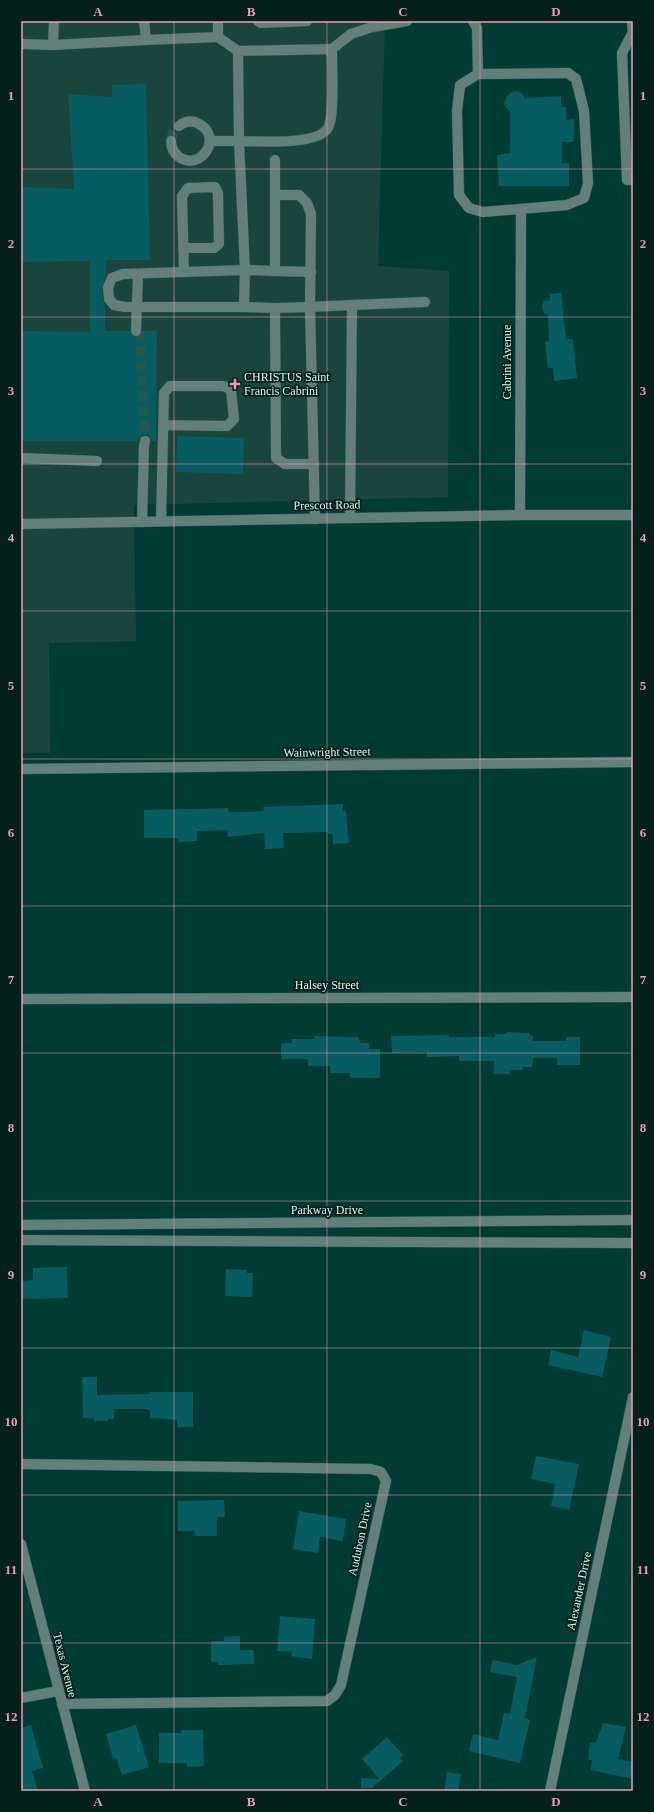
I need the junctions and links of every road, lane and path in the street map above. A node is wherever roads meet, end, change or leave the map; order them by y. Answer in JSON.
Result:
{"nodes":[{"id":1,"x":54,"y":21,"type":"edge"},
{"id":2,"x":144,"y":21,"type":"edge"},
{"id":3,"x":218,"y":21,"type":"edge"},
{"id":4,"x":258,"y":21,"type":"edge"},
{"id":5,"x":307,"y":21,"type":"edge"},
{"id":6,"x":407,"y":21,"type":"edge"},
{"id":7,"x":473,"y":21,"type":"edge"},
{"id":8,"x":632,"y":21,"type":"edge"},
{"id":9,"x":633,"y":34,"type":"edge"},
{"id":10,"x":218,"y":37,"type":"junction"},
{"id":11,"x":146,"y":40,"type":"junction"},
{"id":12,"x":21,"y":44,"type":"edge"},
{"id":13,"x":53,"y":45,"type":"junction"},
{"id":14,"x":332,"y":49,"type":"junction"},
{"id":15,"x":238,"y":51,"type":"junction"},
{"id":16,"x":478,"y":74,"type":"junction"},
{"id":17,"x":179,"y":126,"type":"dead end"},
{"id":18,"x":171,"y":141,"type":"dead end"},
{"id":19,"x":210,"y":141,"type":"junction"},
{"id":20,"x":239,"y":141,"type":"junction"},
{"id":21,"x":275,"y":160,"type":"dead end"},
{"id":22,"x":633,"y":180,"type":"edge"},
{"id":23,"x":275,"y":195,"type":"junction"},
{"id":24,"x":521,"y":209,"type":"junction"},
{"id":25,"x":183,"y":248,"type":"junction"},
{"id":26,"x":245,"y":270,"type":"junction"},
{"id":27,"x":275,"y":271,"type":"junction"},
{"id":28,"x":184,"y":272,"type":"junction"},
{"id":29,"x":311,"y":272,"type":"junction"},
{"id":30,"x":138,"y":274,"type":"junction"},
{"id":31,"x":425,"y":302,"type":"dead end"},
{"id":32,"x":352,"y":305,"type":"junction"},
{"id":33,"x":310,"y":306,"type":"junction"},
{"id":34,"x":138,"y":307,"type":"junction"},
{"id":35,"x":244,"y":307,"type":"junction"},
{"id":36,"x":275,"y":308,"type":"junction"},
{"id":37,"x":137,"y":329,"type":"tunnel mouth"},
{"id":38,"x":164,"y":425,"type":"junction"},
{"id":39,"x":143,"y":443,"type":"tunnel mouth"},
{"id":40,"x":21,"y":458,"type":"edge"},
{"id":41,"x":97,"y":461,"type":"dead end"},
{"id":42,"x":314,"y":464,"type":"junction"},
{"id":43,"x":520,"y":515,"type":"junction"},
{"id":44,"x":633,"y":515,"type":"edge"},
{"id":45,"x":350,"y":518,"type":"junction"},
{"id":46,"x":315,"y":519,"type":"junction"},
{"id":47,"x":161,"y":521,"type":"junction"},
{"id":48,"x":142,"y":522,"type":"junction"},
{"id":49,"x":21,"y":524,"type":"edge"},
{"id":50,"x":633,"y":762,"type":"edge"},
{"id":51,"x":21,"y":769,"type":"edge"},
{"id":52,"x":633,"y":997,"type":"edge"},
{"id":53,"x":21,"y":999,"type":"edge"},
{"id":54,"x":633,"y":1220,"type":"edge"},
{"id":55,"x":21,"y":1225,"type":"edge"},
{"id":56,"x":21,"y":1240,"type":"edge"},
{"id":57,"x":633,"y":1243,"type":"edge"},
{"id":58,"x":633,"y":1397,"type":"edge"},
{"id":59,"x":21,"y":1464,"type":"edge"},
{"id":60,"x":21,"y":1544,"type":"edge"},
{"id":61,"x":58,"y":1691,"type":"junction"},
{"id":62,"x":21,"y":1698,"type":"edge"},
{"id":63,"x":62,"y":1704,"type":"junction"},
{"id":64,"x":86,"y":1791,"type":"edge"},
{"id":65,"x":550,"y":1791,"type":"edge"}],
"edges":[{"from":1,"to":13,"type":"street"},
{"from":2,"to":11,"type":"street"},
{"from":3,"to":10,"type":"street"},
{"from":4,"to":5,"type":"street"},
{"from":6,"to":14,"type":"street"},
{"from":7,"to":16,"type":"street"},
{"from":8,"to":9,"type":"street"},
{"from":9,"to":22,"type":"street"},
{"from":10,"to":11,"type":"street"},
{"from":10,"to":15,"type":"street"},
{"from":11,"to":13,"type":"street"},
{"from":12,"to":13,"type":"street"},
{"from":14,"to":15,"type":"street"},
{"from":14,"to":20,"type":"street"},
{"from":15,"to":20,"type":"street"},
{"from":16,"to":24,"type":"street"},
{"from":16,"to":24,"type":"street"},
{"from":17,"to":19,"type":"street"},
{"from":18,"to":19,"type":"street"},
{"from":19,"to":20,"type":"street"},
{"from":20,"to":26,"type":"street"},
{"from":21,"to":23,"type":"street"},
{"from":23,"to":27,"type":"street"},
{"from":23,"to":29,"type":"street"},
{"from":24,"to":43,"type":"street","name":"Cabrini Avenue"},
{"from":25,"to":25,"type":"street"},
{"from":25,"to":28,"type":"street"},
{"from":26,"to":27,"type":"street"},
{"from":26,"to":28,"type":"street"},
{"from":26,"to":35,"type":"street"},
{"from":27,"to":29,"type":"street"},
{"from":28,"to":30,"type":"street"},
{"from":29,"to":33,"type":"street"},
{"from":30,"to":34,"type":"street"},
{"from":30,"to":34,"type":"street"},
{"from":31,"to":32,"type":"street"},
{"from":32,"to":33,"type":"street"},
{"from":32,"to":45,"type":"street"},
{"from":33,"to":36,"type":"street"},
{"from":33,"to":42,"type":"street"},
{"from":34,"to":35,"type":"street"},
{"from":34,"to":37,"type":"street"},
{"from":35,"to":36,"type":"street"},
{"from":36,"to":42,"type":"street"},
{"from":38,"to":38,"type":"street"},
{"from":38,"to":47,"type":"street"},
{"from":39,"to":48,"type":"street"},
{"from":40,"to":41,"type":"street"},
{"from":42,"to":46,"type":"street"},
{"from":43,"to":44,"type":"street","name":"Prescott Road"},
{"from":43,"to":45,"type":"street","name":"Prescott Road"},
{"from":45,"to":46,"type":"street","name":"Prescott Road"},
{"from":46,"to":47,"type":"street","name":"Prescott Road"},
{"from":47,"to":48,"type":"street","name":"Prescott Road"},
{"from":48,"to":49,"type":"street","name":"Prescott Road"},
{"from":50,"to":51,"type":"street","name":"Wainwright Street"},
{"from":52,"to":53,"type":"street","name":"Halsey Street"},
{"from":54,"to":55,"type":"street","name":"Parkway Drive"},
{"from":56,"to":57,"type":"street"},
{"from":58,"to":65,"type":"street","name":"Alexander Drive"},
{"from":59,"to":63,"type":"street","name":"Audubon Drive"},
{"from":60,"to":61,"type":"street","name":"Texas Avenue"},
{"from":61,"to":62,"type":"street"},
{"from":61,"to":63,"type":"street","name":"Texas Avenue"},
{"from":63,"to":64,"type":"street","name":"Texas Avenue"}]}
